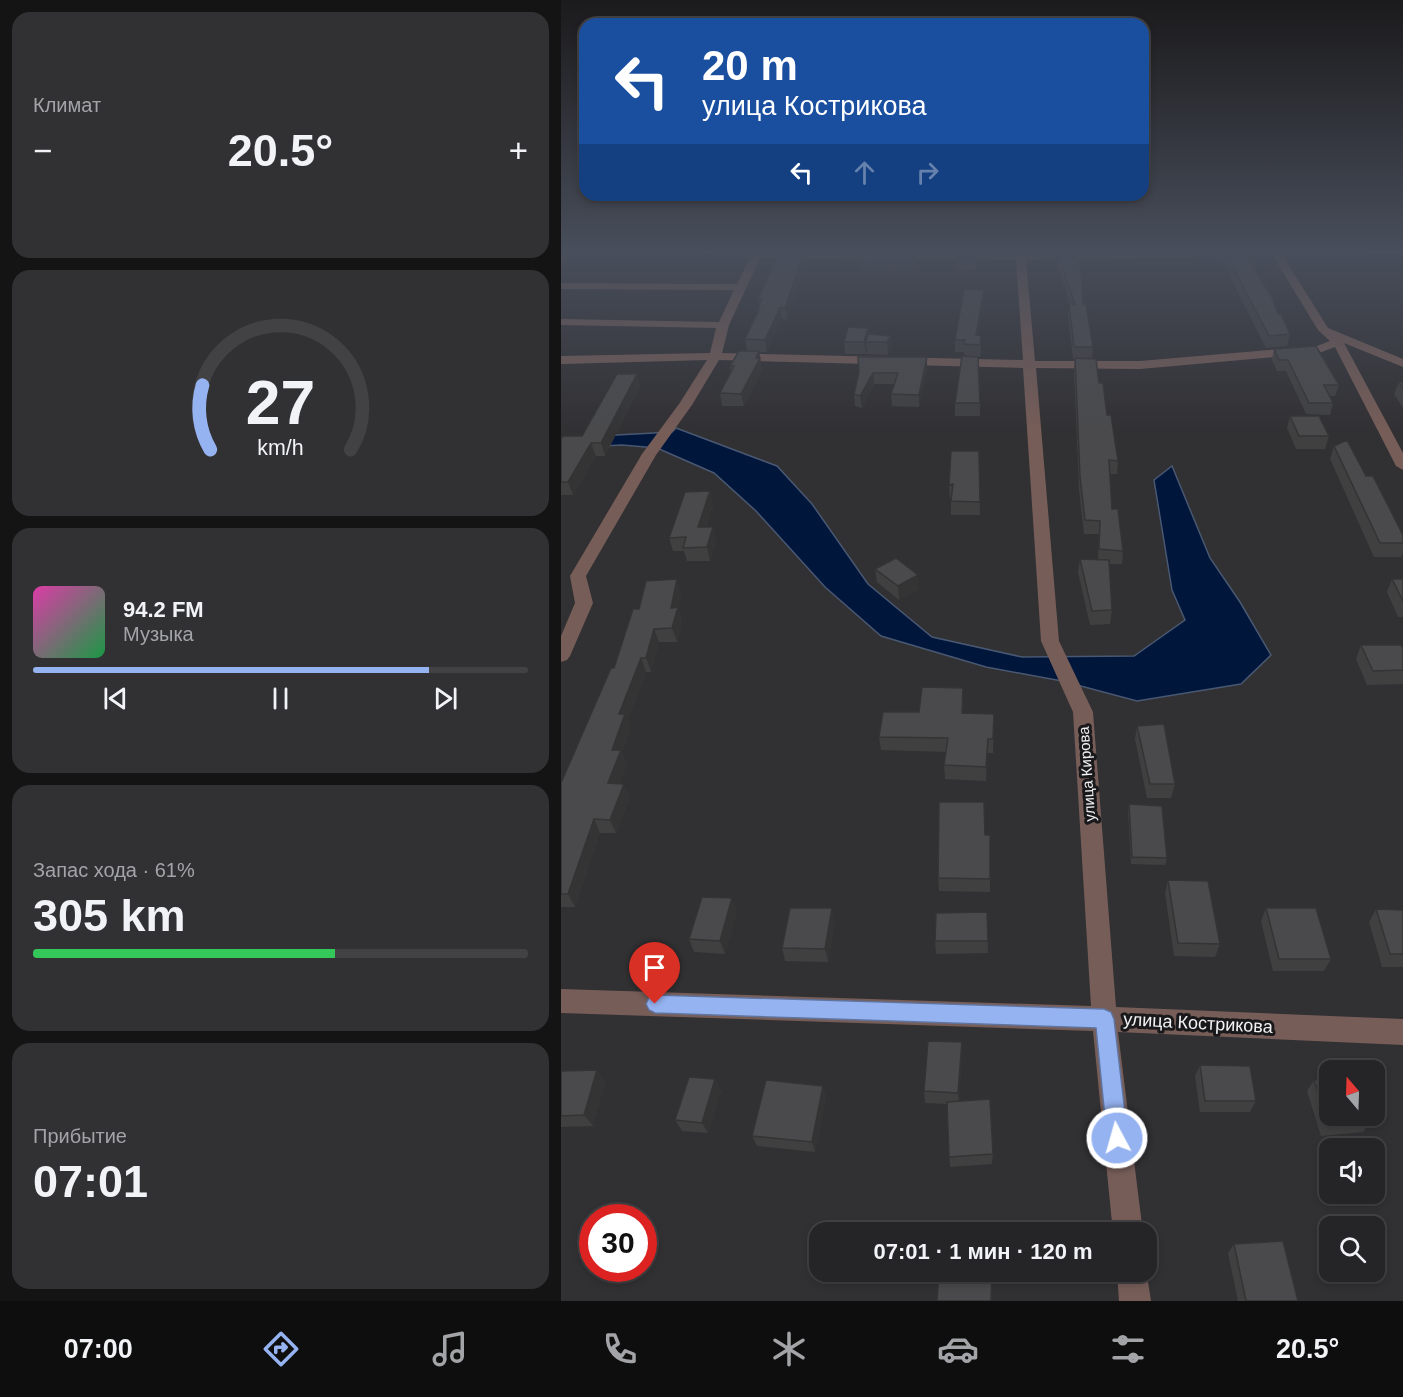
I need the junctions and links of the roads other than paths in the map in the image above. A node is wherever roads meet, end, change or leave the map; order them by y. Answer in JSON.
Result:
{"nodes":[{"id":1,"x":730,"y":311,"type":"edge"},
{"id":2,"x":1027,"y":311,"type":"edge"},
{"id":3,"x":1312,"y":311,"type":"edge"},
{"id":4,"x":561,"y":322,"type":"edge"},
{"id":5,"x":723,"y":325,"type":"junction"},
{"id":6,"x":1324,"y":330,"type":"junction"},
{"id":7,"x":1338,"y":342,"type":"junction"},
{"id":8,"x":715,"y":356,"type":"junction"},
{"id":9,"x":561,"y":360,"type":"edge"},
{"id":10,"x":1403,"y":363,"type":"edge"},
{"id":11,"x":1031,"y":364,"type":"junction"},
{"id":12,"x":1403,"y":466,"type":"edge"},
{"id":13,"x":569,"y":576,"type":"edge"},
{"id":14,"x":561,"y":656,"type":"edge"},
{"id":15,"x":561,"y":1001,"type":"edge"},
{"id":16,"x":1104,"y":1019,"type":"junction"},
{"id":17,"x":1403,"y":1032,"type":"edge"},
{"id":18,"x":1127,"y":1222,"type":"edge"},
{"id":19,"x":1133,"y":1282,"type":"edge"},
{"id":20,"x":1135,"y":1301,"type":"edge"}],
"edges":[{"from":1,"to":5,"type":"street"},
{"from":2,"to":11,"type":"street","name":"улица Кирова"},
{"from":3,"to":6,"type":"street"},
{"from":4,"to":5,"type":"street"},
{"from":5,"to":8,"type":"street"},
{"from":6,"to":7,"type":"street"},
{"from":6,"to":10,"type":"street"},
{"from":7,"to":11,"type":"street"},
{"from":7,"to":12,"type":"street"},
{"from":8,"to":9,"type":"street"},
{"from":8,"to":11,"type":"street"},
{"from":8,"to":13,"type":"street"},
{"from":11,"to":16,"type":"street","name":"улица Кирова"},
{"from":13,"to":14,"type":"street"},
{"from":15,"to":16,"type":"street","name":"улица Кострикова"},
{"from":16,"to":17,"type":"street","name":"улица Кострикова"},
{"from":16,"to":18,"type":"street","name":"улица Кирова"},
{"from":19,"to":20,"type":"street"}]}
